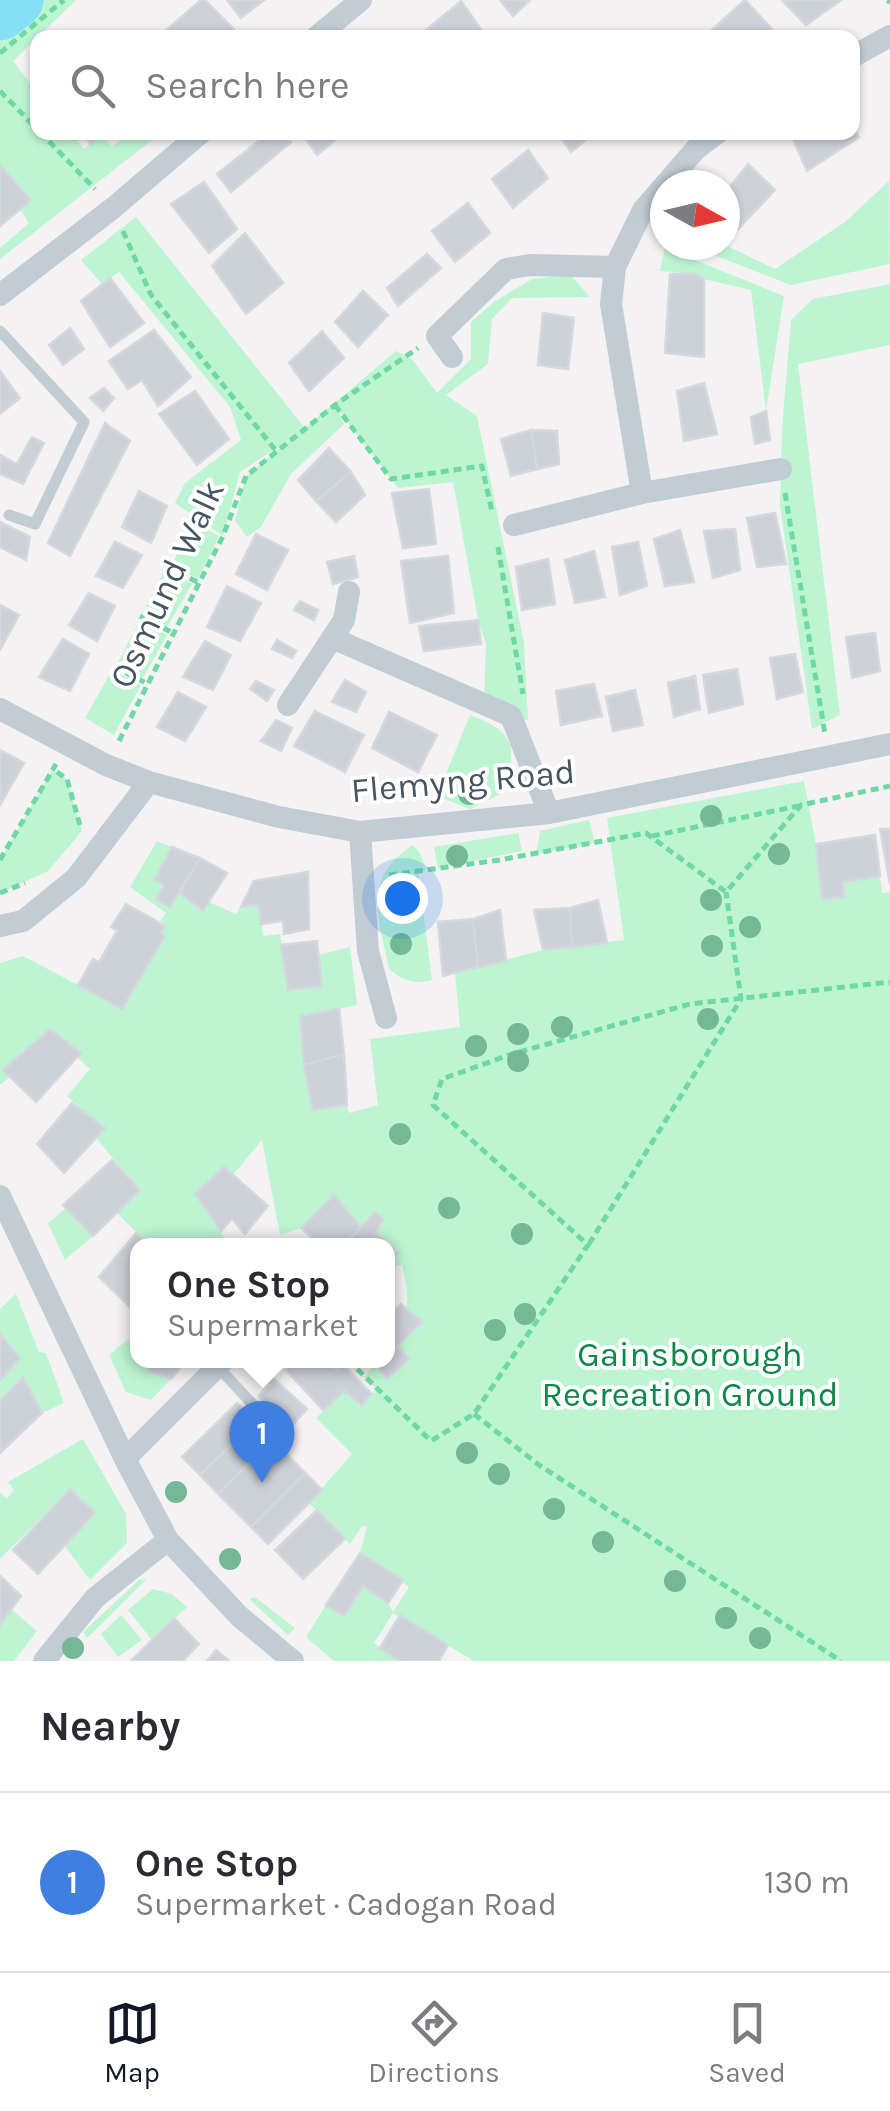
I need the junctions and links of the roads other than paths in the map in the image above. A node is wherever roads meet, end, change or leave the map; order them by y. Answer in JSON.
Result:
{"nodes":[{"id":1,"x":361,"y":0,"type":"edge"},
{"id":2,"x":325,"y":30,"type":"edge"},
{"id":3,"x":890,"y":36,"type":"edge"},
{"id":4,"x":860,"y":52,"type":"edge"},
{"id":5,"x":193,"y":140,"type":"edge"},
{"id":6,"x":708,"y":140,"type":"edge"},
{"id":7,"x":615,"y":267,"type":"junction"},
{"id":8,"x":0,"y":295,"type":"edge"},
{"id":9,"x":0,"y":331,"type":"edge"},
{"id":10,"x":452,"y":357,"type":"dead end"},
{"id":11,"x":781,"y":469,"type":"road end"},
{"id":12,"x":642,"y":493,"type":"junction"},
{"id":13,"x":8,"y":515,"type":"dead end"},
{"id":14,"x":505,"y":528,"type":"road end"},
{"id":15,"x":349,"y":592,"type":"dead end"},
{"id":16,"x":332,"y":638,"type":"junction"},
{"id":17,"x":288,"y":705,"type":"dead end"},
{"id":18,"x":0,"y":710,"type":"edge"},
{"id":19,"x":890,"y":744,"type":"edge"},
{"id":20,"x":149,"y":782,"type":"junction"},
{"id":21,"x":549,"y":812,"type":"junction"},
{"id":22,"x":360,"y":832,"type":"junction"},
{"id":23,"x":0,"y":926,"type":"edge"},
{"id":24,"x":386,"y":1018,"type":"dead end"},
{"id":25,"x":0,"y":1196,"type":"edge"},
{"id":26,"x":217,"y":1368,"type":"edge"},
{"id":27,"x":224,"y":1368,"type":"edge"},
{"id":28,"x":283,"y":1437,"type":"dead end"},
{"id":29,"x":125,"y":1459,"type":"junction"},
{"id":30,"x":168,"y":1540,"type":"junction"},
{"id":31,"x":44,"y":1661,"type":"edge"},
{"id":32,"x":293,"y":1661,"type":"edge"}],
"edges":[{"from":1,"to":2,"type":"street"},
{"from":3,"to":4,"type":"street"},
{"from":5,"to":8,"type":"street"},
{"from":6,"to":7,"type":"street"},
{"from":7,"to":10,"type":"street"},
{"from":7,"to":12,"type":"street"},
{"from":9,"to":13,"type":"lane"},
{"from":11,"to":12,"type":"street"},
{"from":12,"to":14,"type":"street"},
{"from":15,"to":16,"type":"street"},
{"from":16,"to":17,"type":"street"},
{"from":16,"to":21,"type":"street"},
{"from":18,"to":20,"type":"street","name":"Flemyng Road"},
{"from":19,"to":21,"type":"street","name":"Flemyng Road"},
{"from":20,"to":22,"type":"street","name":"Flemyng Road"},
{"from":20,"to":23,"type":"street"},
{"from":21,"to":22,"type":"street","name":"Flemyng Road"},
{"from":22,"to":24,"type":"street"},
{"from":25,"to":29,"type":"street"},
{"from":26,"to":29,"type":"street"},
{"from":27,"to":28,"type":"lane"},
{"from":29,"to":30,"type":"street"},
{"from":30,"to":31,"type":"street"},
{"from":30,"to":32,"type":"street"}]}
